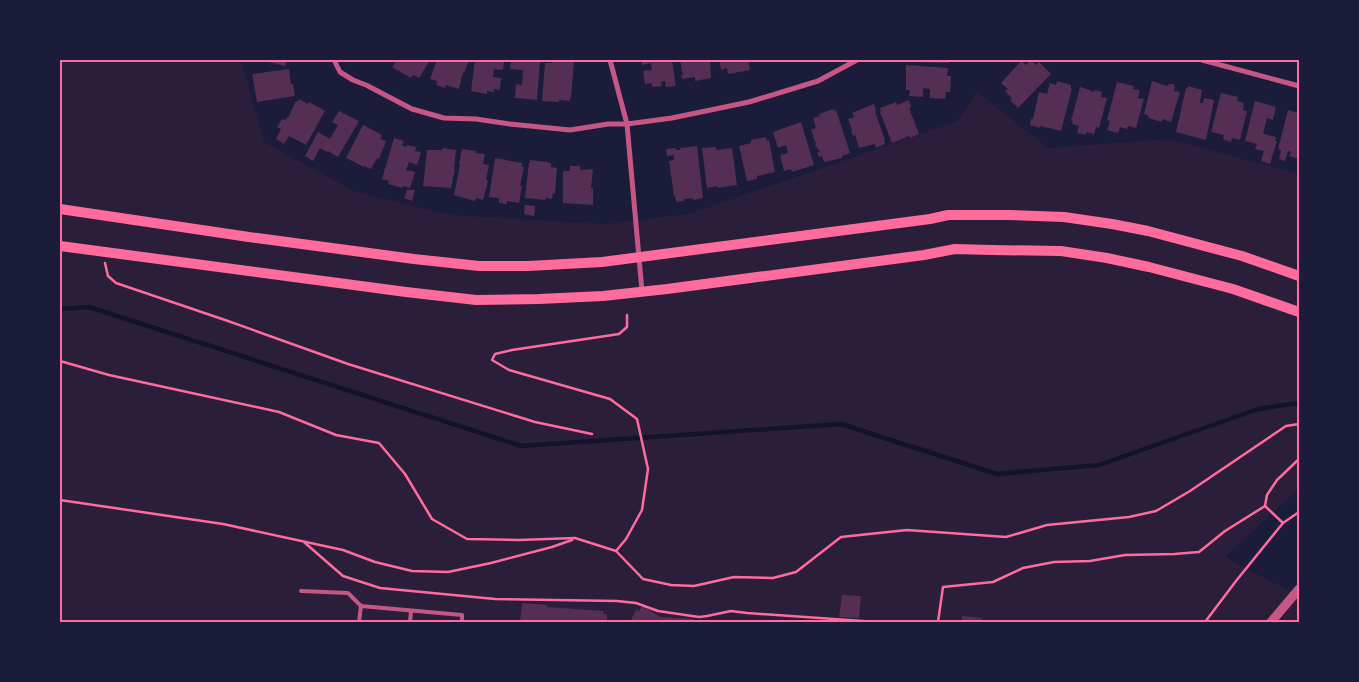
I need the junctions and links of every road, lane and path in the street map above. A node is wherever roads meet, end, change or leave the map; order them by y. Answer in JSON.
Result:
{"nodes":[{"id":1,"x":334,"y":60,"type":"edge"},
{"id":2,"x":610,"y":60,"type":"edge"},
{"id":3,"x":857,"y":60,"type":"edge"},
{"id":4,"x":1202,"y":60,"type":"edge"},
{"id":5,"x":1299,"y":86,"type":"edge"},
{"id":6,"x":627,"y":124,"type":"junction"},
{"id":7,"x":60,"y":208,"type":"edge"},
{"id":8,"x":60,"y":246,"type":"edge"},
{"id":9,"x":103,"y":252,"type":"junction"},
{"id":10,"x":639,"y":258,"type":"junction"},
{"id":11,"x":1299,"y":276,"type":"edge"},
{"id":12,"x":642,"y":291,"type":"junction"},
{"id":13,"x":1299,"y":312,"type":"edge"},
{"id":14,"x":626,"y":315,"type":"dead end"},
{"id":15,"x":60,"y":361,"type":"edge"},
{"id":16,"x":1299,"y":424,"type":"edge"},
{"id":17,"x":592,"y":434,"type":"dead end"},
{"id":18,"x":1299,"y":460,"type":"edge"},
{"id":19,"x":60,"y":500,"type":"edge"},
{"id":20,"x":1265,"y":506,"type":"junction"},
{"id":21,"x":1299,"y":512,"type":"edge"},
{"id":22,"x":1283,"y":523,"type":"junction"},
{"id":23,"x":575,"y":538,"type":"junction"},
{"id":24,"x":304,"y":542,"type":"junction"},
{"id":25,"x":616,"y":551,"type":"junction"},
{"id":26,"x":1299,"y":589,"type":"edge"},
{"id":27,"x":301,"y":591,"type":"dead end"},
{"id":28,"x":361,"y":606,"type":"junction"},
{"id":29,"x":411,"y":611,"type":"junction"},
{"id":30,"x":359,"y":622,"type":"edge"},
{"id":31,"x":410,"y":622,"type":"edge"},
{"id":32,"x":462,"y":622,"type":"edge"},
{"id":33,"x":877,"y":622,"type":"edge"},
{"id":34,"x":938,"y":622,"type":"edge"},
{"id":35,"x":1205,"y":622,"type":"edge"},
{"id":36,"x":1271,"y":622,"type":"edge"}],
"edges":[{"from":1,"to":6,"type":"street"},
{"from":2,"to":6,"type":"street"},
{"from":3,"to":6,"type":"street"},
{"from":4,"to":5,"type":"street"},
{"from":6,"to":10,"type":"street"},
{"from":7,"to":10,"type":"main road"},
{"from":8,"to":9,"type":"main road"},
{"from":9,"to":12,"type":"main road"},
{"from":9,"to":17,"type":"path"},
{"from":10,"to":11,"type":"main road"},
{"from":10,"to":12,"type":"street"},
{"from":12,"to":13,"type":"main road"},
{"from":14,"to":25,"type":"path"},
{"from":15,"to":23,"type":"path"},
{"from":16,"to":25,"type":"path"},
{"from":18,"to":20,"type":"path"},
{"from":19,"to":24,"type":"path"},
{"from":20,"to":22,"type":"path"},
{"from":20,"to":34,"type":"path"},
{"from":21,"to":22,"type":"path"},
{"from":22,"to":35,"type":"path"},
{"from":23,"to":24,"type":"path"},
{"from":23,"to":25,"type":"path"},
{"from":24,"to":33,"type":"path"},
{"from":26,"to":36,"type":"street"},
{"from":27,"to":28,"type":"lane"},
{"from":28,"to":29,"type":"lane"},
{"from":28,"to":30,"type":"lane"},
{"from":29,"to":31,"type":"lane"},
{"from":29,"to":32,"type":"lane"}]}
